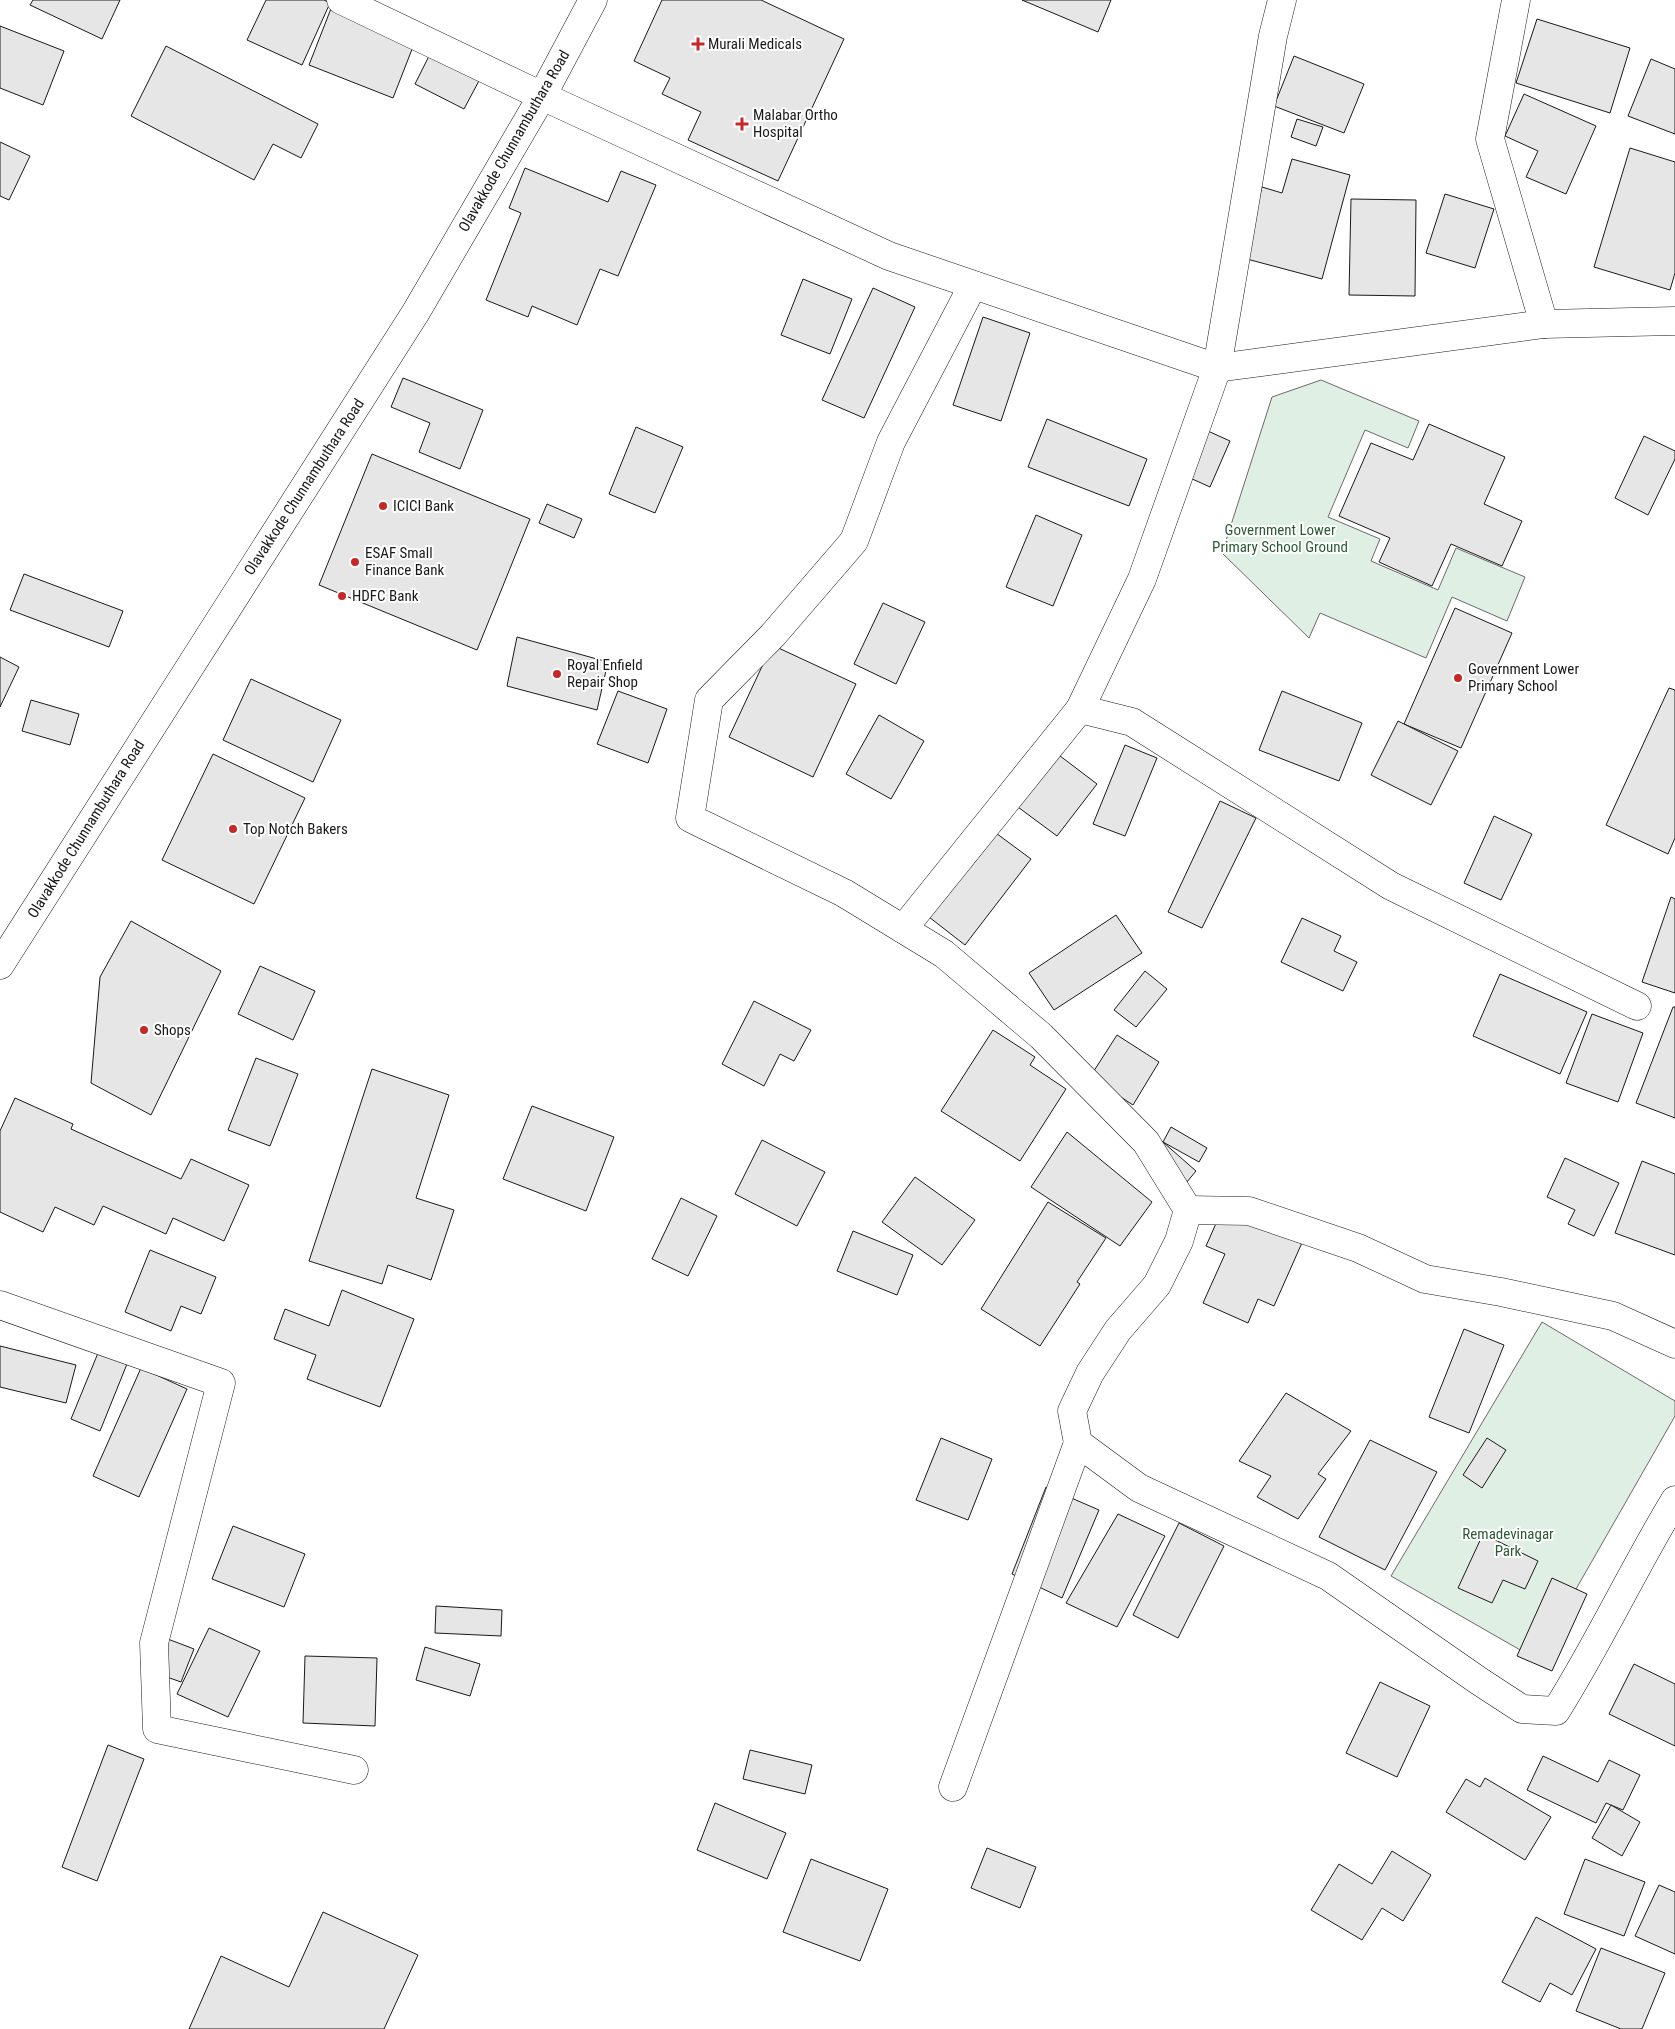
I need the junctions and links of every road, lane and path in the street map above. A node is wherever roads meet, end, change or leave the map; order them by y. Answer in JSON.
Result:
{"nodes":[{"id":1,"x":341,"y":0,"type":"edge"},
{"id":2,"x":593,"y":0,"type":"edge"},
{"id":3,"x":1282,"y":0,"type":"edge"},
{"id":4,"x":1516,"y":0,"type":"edge"},
{"id":5,"x":542,"y":96,"type":"junction"},
{"id":6,"x":973,"y":285,"type":"junction"},
{"id":7,"x":1675,"y":321,"type":"edge"},
{"id":8,"x":1544,"y":324,"type":"junction"},
{"id":9,"x":1217,"y":368,"type":"junction"},
{"id":10,"x":1080,"y":709,"type":"junction"},
{"id":11,"x":903,"y":929,"type":"junction"},
{"id":12,"x":0,"y":965,"type":"edge"},
{"id":13,"x":1637,"y":1006,"type":"dead end"},
{"id":14,"x":1188,"y":1210,"type":"junction"},
{"id":15,"x":0,"y":1305,"type":"edge"},
{"id":16,"x":1675,"y":1344,"type":"edge"},
{"id":17,"x":1078,"y":1443,"type":"junction"},
{"id":18,"x":1675,"y":1500,"type":"edge"},
{"id":19,"x":354,"y":1770,"type":"dead end"},
{"id":20,"x":953,"y":1787,"type":"dead end"}],
"edges":[{"from":1,"to":5,"type":"street"},
{"from":2,"to":5,"type":"street","name":"Olavakkode Chunnambuthara Road"},
{"from":3,"to":9,"type":"street"},
{"from":4,"to":8,"type":"street"},
{"from":5,"to":6,"type":"street"},
{"from":5,"to":12,"type":"street","name":"Olavakkode Chunnambuthara Road"},
{"from":6,"to":9,"type":"street"},
{"from":6,"to":11,"type":"street"},
{"from":7,"to":8,"type":"street"},
{"from":8,"to":9,"type":"street"},
{"from":9,"to":10,"type":"street"},
{"from":10,"to":11,"type":"street"},
{"from":10,"to":13,"type":"street"},
{"from":11,"to":14,"type":"street"},
{"from":14,"to":16,"type":"street"},
{"from":14,"to":17,"type":"street"},
{"from":15,"to":19,"type":"street"},
{"from":17,"to":18,"type":"street"},
{"from":17,"to":20,"type":"street"}]}
